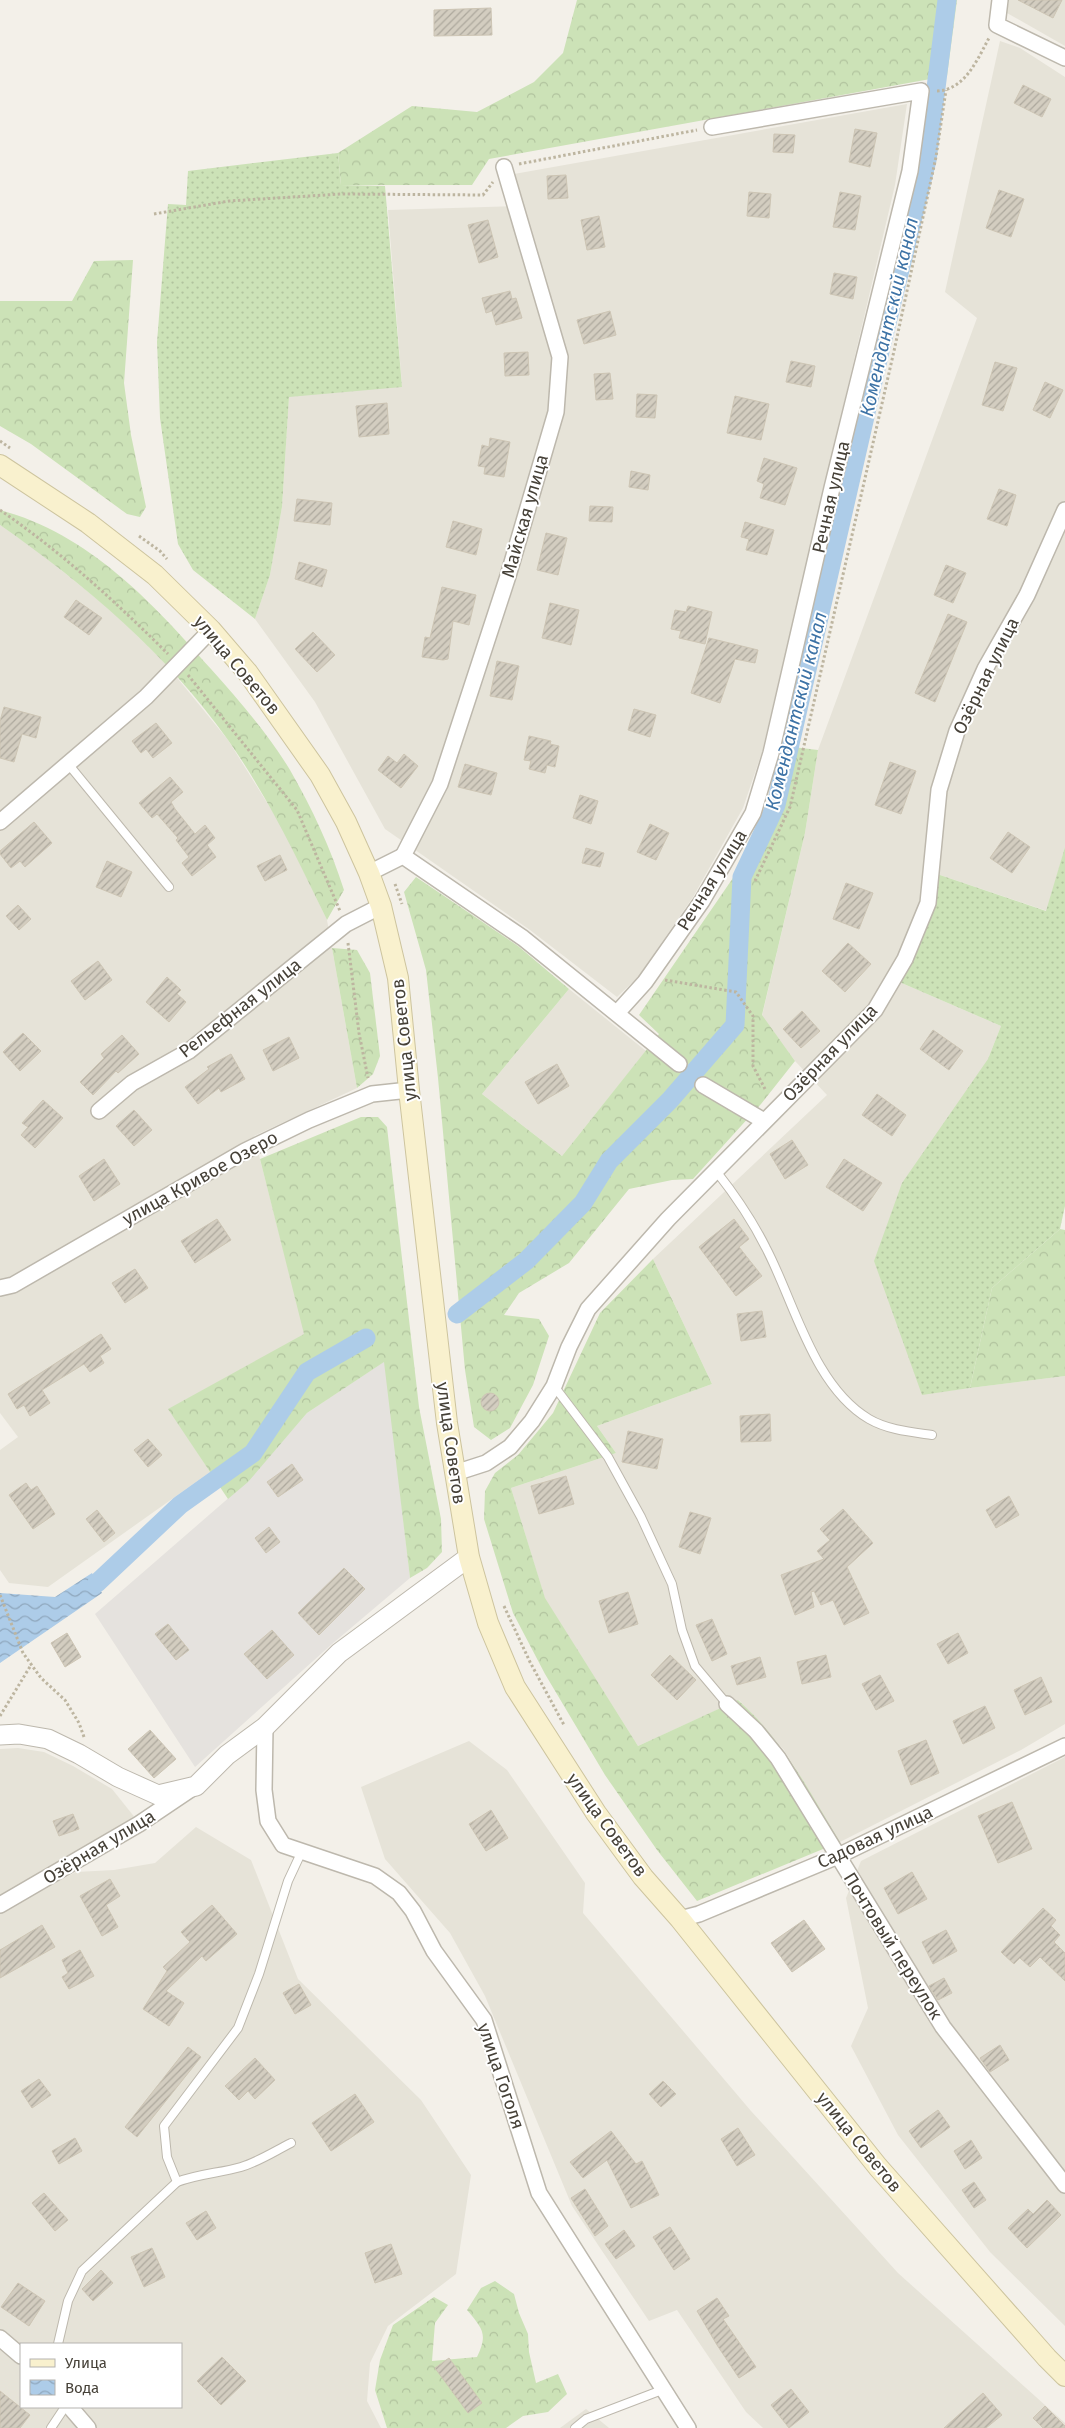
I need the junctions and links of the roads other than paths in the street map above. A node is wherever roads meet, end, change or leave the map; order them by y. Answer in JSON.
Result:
{"nodes":[{"id":1,"x":1000,"y":0,"type":"edge"},
{"id":2,"x":1065,"y":58,"type":"edge"},
{"id":3,"x":712,"y":127,"type":"road end"},
{"id":4,"x":504,"y":167,"type":"road end"},
{"id":5,"x":0,"y":464,"type":"edge"},
{"id":6,"x":1065,"y":510,"type":"edge"},
{"id":7,"x":211,"y":630,"type":"junction"},
{"id":8,"x":70,"y":765,"type":"junction"},
{"id":9,"x":0,"y":822,"type":"edge"},
{"id":10,"x":403,"y":856,"type":"junction"},
{"id":11,"x":369,"y":873,"type":"junction"},
{"id":12,"x":169,"y":887,"type":"dead end"},
{"id":13,"x":381,"y":906,"type":"junction"},
{"id":14,"x":617,"y":1013,"type":"junction"},
{"id":15,"x":679,"y":1064,"type":"dead end"},
{"id":16,"x":703,"y":1085,"type":"dead end"},
{"id":17,"x":409,"y":1090,"type":"junction"},
{"id":18,"x":98,"y":1111,"type":"dead end"},
{"id":19,"x":764,"y":1120,"type":"junction"},
{"id":20,"x":716,"y":1170,"type":"junction"},
{"id":21,"x":0,"y":1288,"type":"edge"},
{"id":22,"x":554,"y":1386,"type":"junction"},
{"id":23,"x":932,"y":1435,"type":"dead end"},
{"id":24,"x":455,"y":1473,"type":"junction"},
{"id":25,"x":469,"y":1557,"type":"junction"},
{"id":26,"x":727,"y":1704,"type":"joint"},
{"id":27,"x":265,"y":1727,"type":"junction"},
{"id":28,"x":0,"y":1735,"type":"edge"},
{"id":29,"x":1065,"y":1746,"type":"edge"},
{"id":30,"x":196,"y":1786,"type":"junction"},
{"id":31,"x":302,"y":1851,"type":"junction"},
{"id":32,"x":838,"y":1856,"type":"junction"},
{"id":33,"x":0,"y":1905,"type":"edge"},
{"id":34,"x":680,"y":1919,"type":"junction"},
{"id":35,"x":291,"y":2143,"type":"dead end"},
{"id":36,"x":177,"y":2182,"type":"junction"},
{"id":37,"x":1065,"y":2185,"type":"edge"},
{"id":38,"x":0,"y":2338,"type":"edge"},
{"id":39,"x":58,"y":2343,"type":"edge"},
{"id":40,"x":19,"y":2353,"type":"edge"},
{"id":41,"x":1065,"y":2376,"type":"edge"},
{"id":42,"x":662,"y":2390,"type":"junction"},
{"id":43,"x":64,"y":2408,"type":"edge"},
{"id":44,"x":71,"y":2408,"type":"edge"},
{"id":45,"x":51,"y":2428,"type":"edge"},
{"id":46,"x":88,"y":2428,"type":"edge"},
{"id":47,"x":575,"y":2428,"type":"edge"},
{"id":48,"x":688,"y":2428,"type":"edge"}],
"edges":[{"from":1,"to":2,"type":"street"},
{"from":3,"to":14,"type":"street","name":"Речная улица"},
{"from":4,"to":10,"type":"street","name":"Майская улица"},
{"from":5,"to":7,"type":"main road","name":"улица Советов"},
{"from":6,"to":19,"type":"street","name":"Озёрная улица"},
{"from":7,"to":8,"type":"street"},
{"from":7,"to":11,"type":"main road","name":"улица Советов"},
{"from":8,"to":9,"type":"street"},
{"from":8,"to":12,"type":"lane"},
{"from":10,"to":11,"type":"street"},
{"from":10,"to":14,"type":"street"},
{"from":11,"to":13,"type":"main road","name":"улица Советов"},
{"from":13,"to":17,"type":"main road","name":"улица Советов"},
{"from":13,"to":18,"type":"street","name":"Рельефная улица"},
{"from":14,"to":15,"type":"street"},
{"from":16,"to":19,"type":"street"},
{"from":17,"to":21,"type":"street","name":"улица Кривое Озеро"},
{"from":17,"to":24,"type":"main road","name":"улица Советов"},
{"from":19,"to":20,"type":"street","name":"Озёрная улица"},
{"from":20,"to":22,"type":"street","name":"Озёрная улица"},
{"from":20,"to":23,"type":"lane"},
{"from":22,"to":24,"type":"street","name":"Озёрная улица"},
{"from":22,"to":26,"type":"lane"},
{"from":24,"to":25,"type":"main road","name":"улица Советов"},
{"from":25,"to":27,"type":"street"},
{"from":25,"to":34,"type":"main road","name":"улица Советов"},
{"from":26,"to":32,"type":"street","name":"Почтовый переулок"},
{"from":27,"to":30,"type":"street"},
{"from":27,"to":31,"type":"street","name":"улица Гоголя"},
{"from":28,"to":30,"type":"street"},
{"from":29,"to":32,"type":"street","name":"Садовая улица"},
{"from":30,"to":33,"type":"street","name":"Озёрная улица"},
{"from":31,"to":36,"type":"lane"},
{"from":31,"to":42,"type":"street","name":"улица Гоголя"},
{"from":32,"to":34,"type":"street","name":"Садовая улица"},
{"from":32,"to":37,"type":"street","name":"Почтовый переулок"},
{"from":34,"to":41,"type":"main road","name":"улица Советов"},
{"from":35,"to":36,"type":"lane"},
{"from":36,"to":39,"type":"lane"},
{"from":38,"to":40,"type":"street"},
{"from":42,"to":47,"type":"lane"},
{"from":42,"to":48,"type":"street","name":"улица Гоголя"},
{"from":43,"to":45,"type":"lane"},
{"from":44,"to":46,"type":"street"}]}
